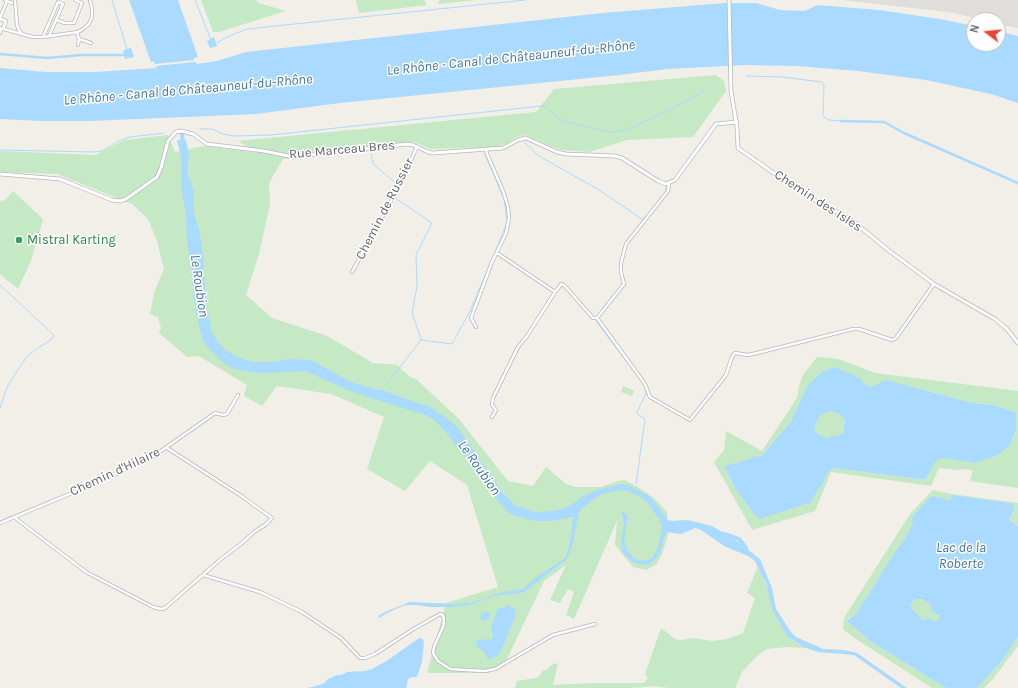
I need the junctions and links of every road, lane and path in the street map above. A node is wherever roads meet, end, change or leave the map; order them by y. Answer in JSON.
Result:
{"nodes":[{"id":1,"x":6,"y":0,"type":"edge"},
{"id":2,"x":75,"y":0,"type":"edge"},
{"id":3,"x":90,"y":0,"type":"edge"},
{"id":4,"x":729,"y":0,"type":"edge"},
{"id":5,"x":14,"y":1,"type":"edge"},
{"id":6,"x":0,"y":18,"type":"edge"},
{"id":7,"x":56,"y":20,"type":"junction"},
{"id":8,"x":2,"y":29,"type":"edge"},
{"id":9,"x":77,"y":32,"type":"junction"},
{"id":10,"x":0,"y":34,"type":"edge"},
{"id":11,"x":22,"y":34,"type":"junction"},
{"id":12,"x":43,"y":37,"type":"junction"},
{"id":13,"x":49,"y":37,"type":"junction"},
{"id":14,"x":79,"y":39,"type":"junction"},
{"id":15,"x":91,"y":43,"type":"dead end"},
{"id":16,"x":78,"y":45,"type":"dead end"},
{"id":17,"x":737,"y":122,"type":"junction"},
{"id":18,"x":418,"y":147,"type":"junction"},
{"id":19,"x":486,"y":150,"type":"junction"},
{"id":20,"x":0,"y":174,"type":"edge"},
{"id":21,"x":669,"y":183,"type":"junction"},
{"id":22,"x":497,"y":253,"type":"junction"},
{"id":23,"x":352,"y":272,"type":"dead end"},
{"id":24,"x":934,"y":284,"type":"junction"},
{"id":25,"x":555,"y":292,"type":"junction"},
{"id":26,"x":596,"y":318,"type":"junction"},
{"id":27,"x":476,"y":327,"type":"dead end"},
{"id":28,"x":1018,"y":343,"type":"edge"},
{"id":29,"x":238,"y":395,"type":"dead end"},
{"id":30,"x":492,"y":417,"type":"dead end"},
{"id":31,"x":167,"y":448,"type":"junction"},
{"id":32,"x":14,"y":517,"type":"junction"},
{"id":33,"x":0,"y":523,"type":"edge"},
{"id":34,"x":203,"y":575,"type":"junction"},
{"id":35,"x":595,"y":624,"type":"dead end"}],
"edges":[{"from":1,"to":5,"type":"street"},
{"from":1,"to":6,"type":"street"},
{"from":2,"to":7,"type":"street"},
{"from":3,"to":9,"type":"street"},
{"from":4,"to":17,"type":"street","name":"Chemin des Isles"},
{"from":5,"to":11,"type":"street"},
{"from":6,"to":8,"type":"street"},
{"from":7,"to":12,"type":"street"},
{"from":7,"to":13,"type":"street"},
{"from":8,"to":10,"type":"street"},
{"from":8,"to":11,"type":"street"},
{"from":9,"to":13,"type":"street"},
{"from":9,"to":14,"type":"street"},
{"from":11,"to":12,"type":"street"},
{"from":12,"to":13,"type":"street"},
{"from":14,"to":15,"type":"street"},
{"from":14,"to":16,"type":"street"},
{"from":17,"to":21,"type":"street"},
{"from":17,"to":24,"type":"street","name":"Chemin des Isles"},
{"from":18,"to":19,"type":"street","name":"Rue Marceau Bres"},
{"from":18,"to":20,"type":"street","name":"Rue Marceau Bres"},
{"from":18,"to":23,"type":"street","name":"Chemin de Russier"},
{"from":19,"to":21,"type":"street","name":"Rue Marceau Bres"},
{"from":19,"to":22,"type":"street"},
{"from":21,"to":26,"type":"street"},
{"from":22,"to":25,"type":"street"},
{"from":22,"to":27,"type":"street"},
{"from":24,"to":26,"type":"street"},
{"from":24,"to":28,"type":"street","name":"Chemin des Isles"},
{"from":25,"to":26,"type":"street"},
{"from":25,"to":30,"type":"street"},
{"from":29,"to":31,"type":"street","name":"Chemin d'Hilaire"},
{"from":31,"to":32,"type":"street","name":"Chemin d'Hilaire"},
{"from":31,"to":34,"type":"street"},
{"from":32,"to":33,"type":"street","name":"Chemin d'Hilaire"},
{"from":32,"to":34,"type":"street"},
{"from":34,"to":35,"type":"street"}]}
